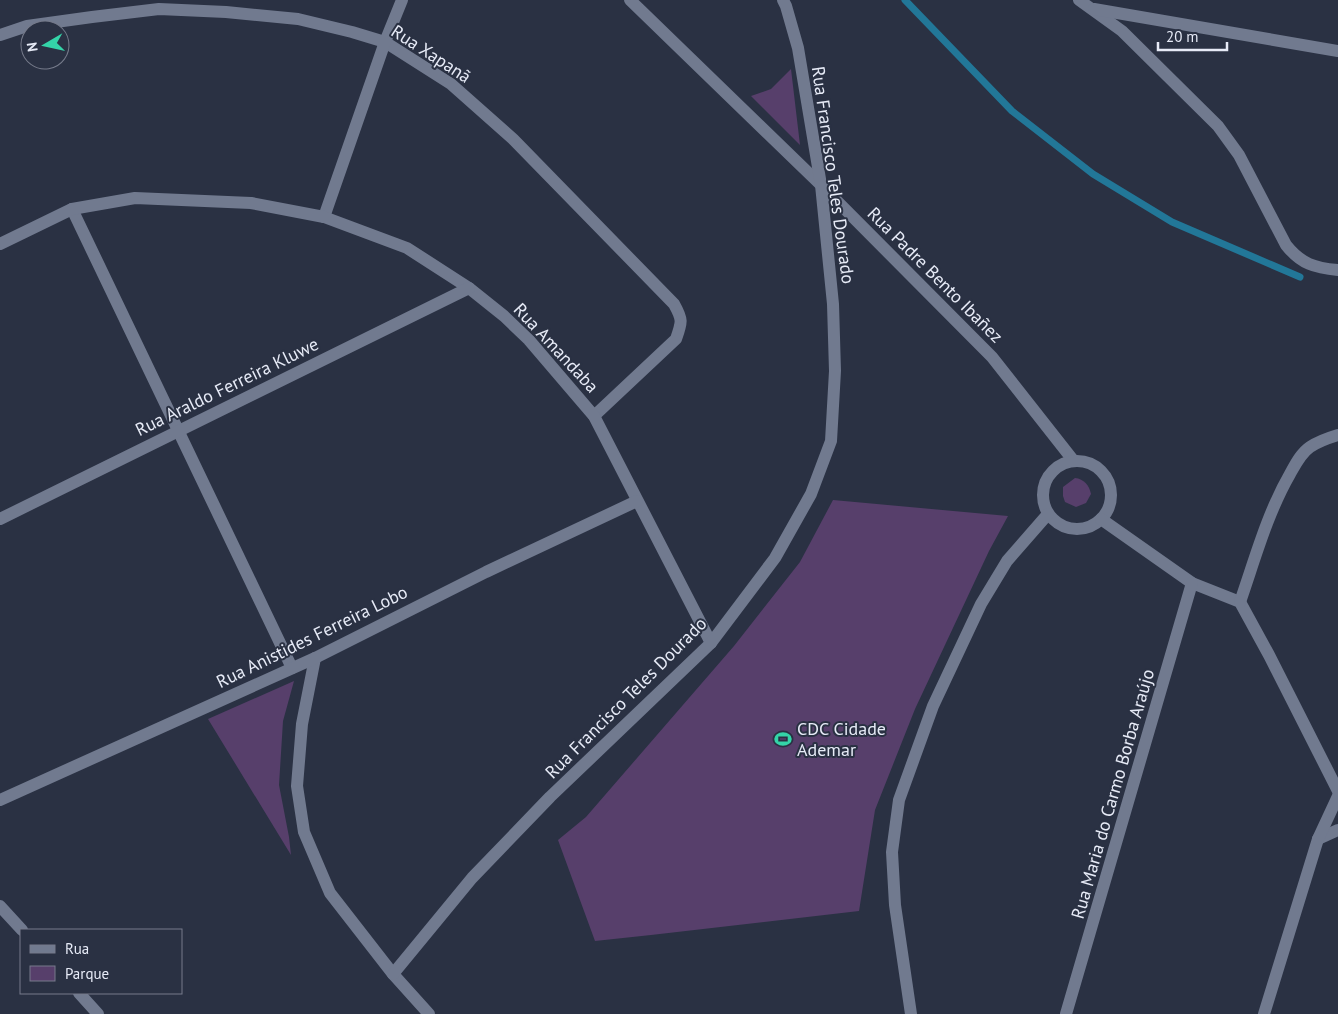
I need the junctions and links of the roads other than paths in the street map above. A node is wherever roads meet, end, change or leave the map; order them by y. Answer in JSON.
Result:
{"nodes":[{"id":1,"x":402,"y":0,"type":"edge"},
{"id":2,"x":630,"y":0,"type":"edge"},
{"id":3,"x":783,"y":0,"type":"edge"},
{"id":4,"x":1079,"y":0,"type":"edge"},
{"id":5,"x":1089,"y":8,"type":"junction"},
{"id":6,"x":0,"y":35,"type":"edge"},
{"id":7,"x":385,"y":42,"type":"junction"},
{"id":8,"x":1338,"y":51,"type":"edge"},
{"id":9,"x":821,"y":185,"type":"junction"},
{"id":10,"x":72,"y":209,"type":"junction"},
{"id":11,"x":324,"y":217,"type":"junction"},
{"id":12,"x":0,"y":244,"type":"edge"},
{"id":13,"x":1338,"y":270,"type":"edge"},
{"id":14,"x":469,"y":288,"type":"junction"},
{"id":15,"x":594,"y":416,"type":"junction"},
{"id":16,"x":178,"y":430,"type":"junction"},
{"id":17,"x":1338,"y":435,"type":"edge"},
{"id":18,"x":1074,"y":460,"type":"junction"},
{"id":19,"x":637,"y":501,"type":"junction"},
{"id":20,"x":1048,"y":514,"type":"junction"},
{"id":21,"x":0,"y":518,"type":"edge"},
{"id":22,"x":1101,"y":519,"type":"junction"},
{"id":23,"x":1192,"y":583,"type":"junction"},
{"id":24,"x":1240,"y":602,"type":"junction"},
{"id":25,"x":711,"y":643,"type":"junction"},
{"id":26,"x":315,"y":658,"type":"junction"},
{"id":27,"x":292,"y":668,"type":"junction"},
{"id":28,"x":1338,"y":791,"type":"edge"},
{"id":29,"x":1338,"y":796,"type":"edge"},
{"id":30,"x":0,"y":800,"type":"edge"},
{"id":31,"x":1338,"y":830,"type":"edge"},
{"id":32,"x":1318,"y":839,"type":"junction"},
{"id":33,"x":0,"y":906,"type":"edge"},
{"id":34,"x":6,"y":922,"type":"edge"},
{"id":35,"x":20,"y":929,"type":"edge"},
{"id":36,"x":393,"y":974,"type":"junction"},
{"id":37,"x":80,"y":994,"type":"edge"},
{"id":38,"x":98,"y":1014,"type":"edge"},
{"id":39,"x":430,"y":1014,"type":"edge"},
{"id":40,"x":911,"y":1014,"type":"edge"},
{"id":41,"x":1066,"y":1014,"type":"edge"},
{"id":42,"x":1264,"y":1014,"type":"edge"}],
"edges":[{"from":1,"to":7,"type":"street"},
{"from":2,"to":9,"type":"street","name":"Rua Padre Bento Ibañez"},
{"from":3,"to":9,"type":"street","name":"Rua Francisco Teles Dourado"},
{"from":4,"to":5,"type":"street"},
{"from":5,"to":8,"type":"street"},
{"from":5,"to":13,"type":"street"},
{"from":6,"to":7,"type":"street","name":"Rua Xapanã"},
{"from":7,"to":11,"type":"street"},
{"from":7,"to":15,"type":"street","name":"Rua Xapanã"},
{"from":9,"to":18,"type":"street","name":"Rua Padre Bento Ibañez"},
{"from":9,"to":25,"type":"street","name":"Rua Francisco Teles Dourado"},
{"from":10,"to":11,"type":"street","name":"Rua Amandaba"},
{"from":10,"to":12,"type":"street","name":"Rua Amandaba"},
{"from":10,"to":16,"type":"street"},
{"from":11,"to":14,"type":"street","name":"Rua Amandaba"},
{"from":14,"to":15,"type":"street","name":"Rua Amandaba"},
{"from":14,"to":16,"type":"street","name":"Rua Araldo Ferreira Kluwe"},
{"from":15,"to":19,"type":"street","name":"Rua Amandaba"},
{"from":16,"to":21,"type":"street","name":"Rua Araldo Ferreira Kluwe"},
{"from":16,"to":27,"type":"street"},
{"from":17,"to":24,"type":"street"},
{"from":18,"to":20,"type":"street"},
{"from":18,"to":22,"type":"street"},
{"from":19,"to":25,"type":"street","name":"Rua Amandaba"},
{"from":19,"to":26,"type":"street","name":"Rua Anistides Ferreira Lobo"},
{"from":20,"to":22,"type":"street"},
{"from":20,"to":40,"type":"street"},
{"from":22,"to":23,"type":"street"},
{"from":23,"to":24,"type":"street"},
{"from":23,"to":41,"type":"street","name":"Rua Maria do Carmo Borba Araújo"},
{"from":24,"to":28,"type":"street"},
{"from":25,"to":36,"type":"street","name":"Rua Francisco Teles Dourado"},
{"from":26,"to":27,"type":"street","name":"Rua Anistides Ferreira Lobo"},
{"from":26,"to":36,"type":"street"},
{"from":27,"to":30,"type":"street","name":"Rua Anistides Ferreira Lobo"},
{"from":29,"to":32,"type":"street"},
{"from":31,"to":32,"type":"street"},
{"from":32,"to":42,"type":"street"},
{"from":33,"to":34,"type":"street"},
{"from":34,"to":35,"type":"street"},
{"from":36,"to":39,"type":"street"},
{"from":37,"to":38,"type":"street"}]}
